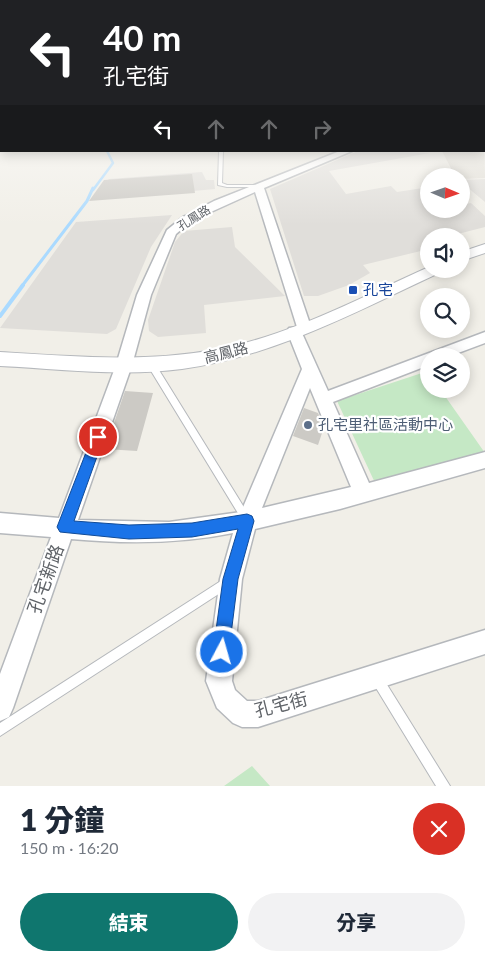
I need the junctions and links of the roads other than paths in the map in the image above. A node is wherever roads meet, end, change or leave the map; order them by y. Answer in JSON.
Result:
{"nodes":[{"id":1,"x":220,"y":152,"type":"edge"},
{"id":2,"x":345,"y":152,"type":"edge"},
{"id":3,"x":258,"y":186,"type":"junction"},
{"id":4,"x":485,"y":248,"type":"edge"},
{"id":5,"x":470,"y":254,"type":"edge"},
{"id":6,"x":420,"y":276,"type":"edge"},
{"id":7,"x":299,"y":329,"type":"junction"},
{"id":8,"x":485,"y":337,"type":"edge"},
{"id":9,"x":456,"y":348,"type":"edge"},
{"id":10,"x":0,"y":358,"type":"edge"},
{"id":11,"x":420,"y":362,"type":"edge"},
{"id":12,"x":151,"y":364,"type":"junction"},
{"id":13,"x":124,"y":365,"type":"junction"},
{"id":14,"x":310,"y":369,"type":"junction"},
{"id":15,"x":323,"y":399,"type":"junction"},
{"id":16,"x":485,"y":460,"type":"edge"},
{"id":17,"x":364,"y":492,"type":"junction"},
{"id":18,"x":247,"y":521,"type":"junction"},
{"id":19,"x":0,"y":523,"type":"edge"},
{"id":20,"x":65,"y":527,"type":"junction"},
{"id":21,"x":230,"y":579,"type":"junction"},
{"id":22,"x":485,"y":642,"type":"edge"},
{"id":23,"x":376,"y":677,"type":"junction"},
{"id":24,"x":0,"y":708,"type":"edge"},
{"id":25,"x":0,"y":730,"type":"edge"},
{"id":26,"x":443,"y":786,"type":"edge"}],
"edges":[{"from":1,"to":3,"type":"lane"},
{"from":2,"to":3,"type":"street","name":"孔鳳路"},
{"from":3,"to":7,"type":"street"},
{"from":3,"to":13,"type":"street","name":"孔鳳路"},
{"from":4,"to":5,"type":"street"},
{"from":6,"to":7,"type":"street","name":"高鳳路"},
{"from":7,"to":12,"type":"street","name":"高鳳路"},
{"from":7,"to":14,"type":"street"},
{"from":8,"to":9,"type":"street"},
{"from":10,"to":13,"type":"street","name":"高鳳路"},
{"from":11,"to":15,"type":"street"},
{"from":12,"to":13,"type":"street","name":"高鳳路"},
{"from":12,"to":18,"type":"lane"},
{"from":13,"to":20,"type":"street","name":"孔宅新路"},
{"from":14,"to":15,"type":"street"},
{"from":14,"to":18,"type":"street","name":"孔宅街"},
{"from":15,"to":17,"type":"street"},
{"from":16,"to":17,"type":"street"},
{"from":17,"to":18,"type":"street"},
{"from":18,"to":20,"type":"street"},
{"from":18,"to":21,"type":"street","name":"孔宅街"},
{"from":19,"to":20,"type":"street"},
{"from":20,"to":24,"type":"street","name":"孔宅新路"},
{"from":21,"to":23,"type":"street","name":"孔宅街"},
{"from":21,"to":25,"type":"lane"},
{"from":22,"to":23,"type":"street","name":"孔宅街"},
{"from":23,"to":26,"type":"lane"}]}
